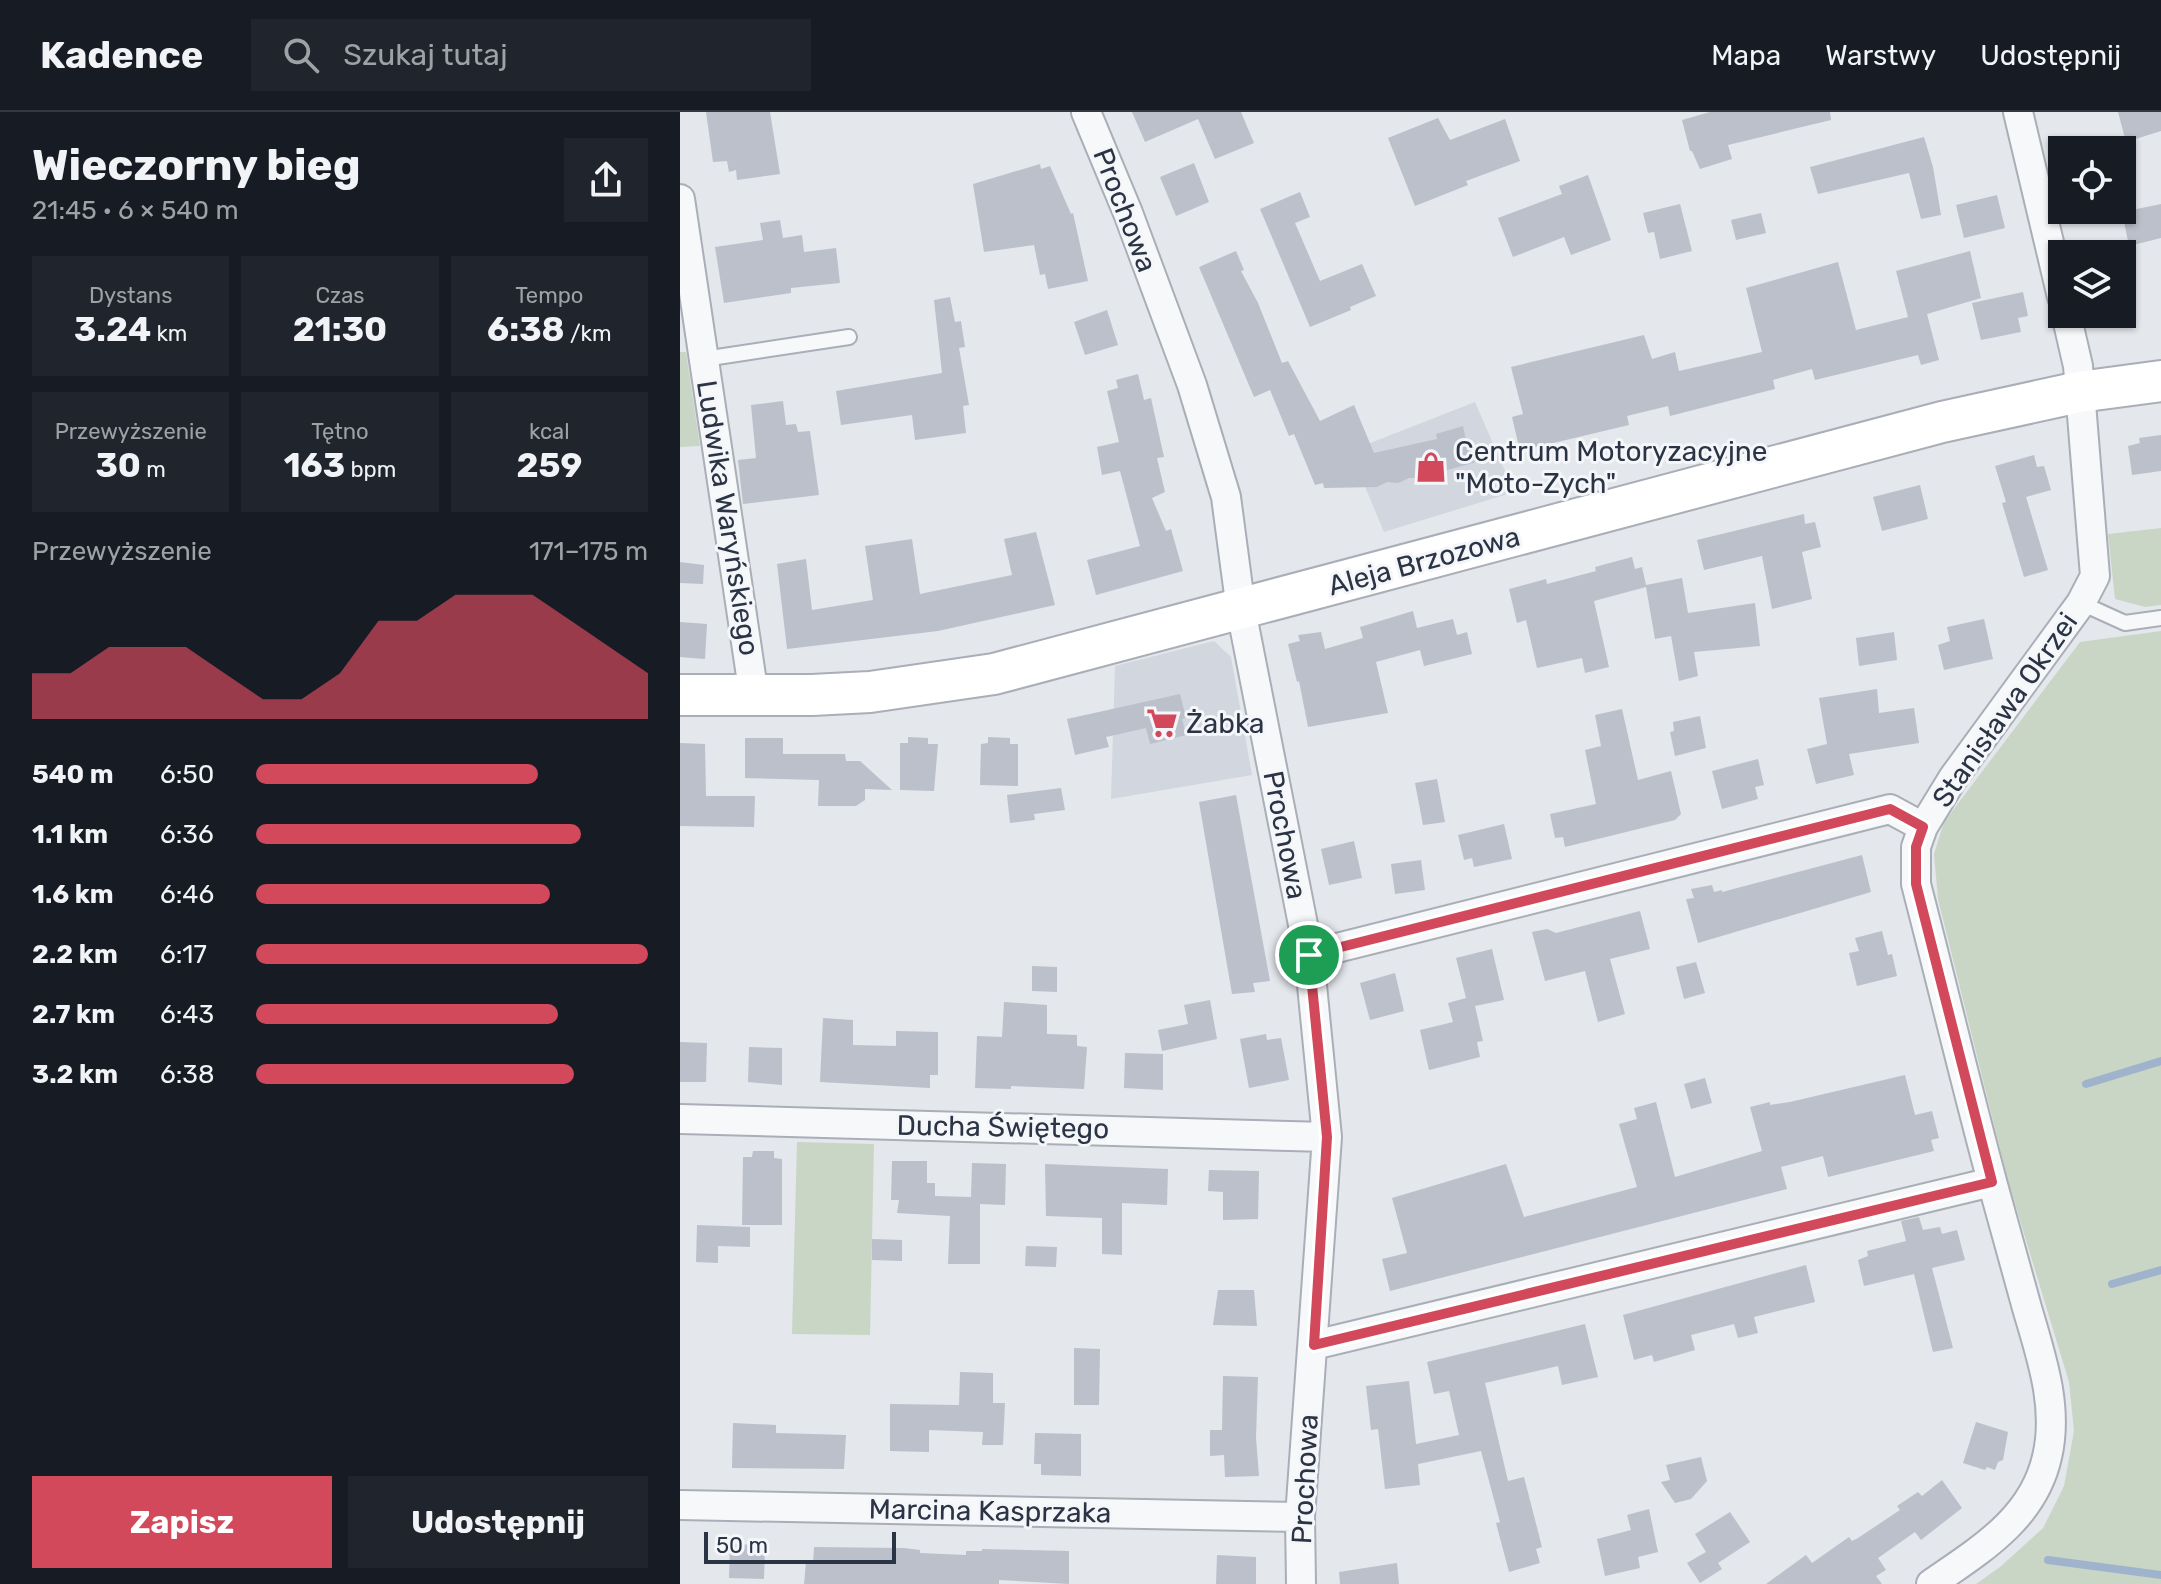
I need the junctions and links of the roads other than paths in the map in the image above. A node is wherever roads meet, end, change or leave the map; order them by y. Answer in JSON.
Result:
{"nodes":[{"id":1,"x":1086,"y":112,"type":"edge"},
{"id":2,"x":2018,"y":112,"type":"edge"},
{"id":3,"x":680,"y":199,"type":"edge"},
{"id":4,"x":2048,"y":240,"type":"edge"},
{"id":5,"x":2069,"y":328,"type":"edge"},
{"id":6,"x":849,"y":337,"type":"dead end"},
{"id":7,"x":704,"y":359,"type":"junction"},
{"id":8,"x":2161,"y":381,"type":"edge"},
{"id":9,"x":2079,"y":392,"type":"junction"},
{"id":10,"x":2081,"y":603,"type":"junction"},
{"id":11,"x":1241,"y":610,"type":"junction"},
{"id":12,"x":2161,"y":618,"type":"edge"},
{"id":13,"x":680,"y":695,"type":"edge"},
{"id":14,"x":754,"y":696,"type":"junction"},
{"id":15,"x":1923,"y":827,"type":"junction"},
{"id":16,"x":1309,"y":955,"type":"junction"},
{"id":17,"x":680,"y":1119,"type":"edge"},
{"id":18,"x":1327,"y":1137,"type":"junction"},
{"id":19,"x":1992,"y":1182,"type":"junction"},
{"id":20,"x":1314,"y":1345,"type":"junction"},
{"id":21,"x":680,"y":1505,"type":"edge"},
{"id":22,"x":1300,"y":1517,"type":"junction"},
{"id":23,"x":1301,"y":1584,"type":"edge"},
{"id":24,"x":1931,"y":1584,"type":"edge"}],
"edges":[{"from":1,"to":11,"type":"street","name":"Prochowa"},
{"from":2,"to":4,"type":"street"},
{"from":3,"to":7,"type":"street","name":"Ludwika Waryńskiego"},
{"from":5,"to":9,"type":"street","name":"Stanisława Okrzei"},
{"from":6,"to":7,"type":"lane"},
{"from":7,"to":14,"type":"street","name":"Ludwika Waryńskiego"},
{"from":8,"to":9,"type":"street","name":"Aleja Brzozowa"},
{"from":9,"to":10,"type":"street","name":"Stanisława Okrzei"},
{"from":9,"to":11,"type":"street","name":"Aleja Brzozowa"},
{"from":10,"to":12,"type":"lane"},
{"from":10,"to":15,"type":"street","name":"Stanisława Okrzei"},
{"from":11,"to":14,"type":"street","name":"Aleja Brzozowa"},
{"from":11,"to":16,"type":"street","name":"Prochowa"},
{"from":13,"to":14,"type":"street","name":"Aleja Brzozowa"},
{"from":15,"to":16,"type":"street","name":"Stanisława Okrzei"},
{"from":15,"to":19,"type":"street"},
{"from":16,"to":18,"type":"street","name":"Prochowa"},
{"from":17,"to":18,"type":"street","name":"Ducha Świętego"},
{"from":18,"to":20,"type":"street","name":"Prochowa"},
{"from":19,"to":20,"type":"street"},
{"from":19,"to":24,"type":"street"},
{"from":20,"to":22,"type":"street","name":"Prochowa"},
{"from":21,"to":22,"type":"street","name":"Marcina Kasprzaka"},
{"from":22,"to":23,"type":"street","name":"Prochowa"}]}
